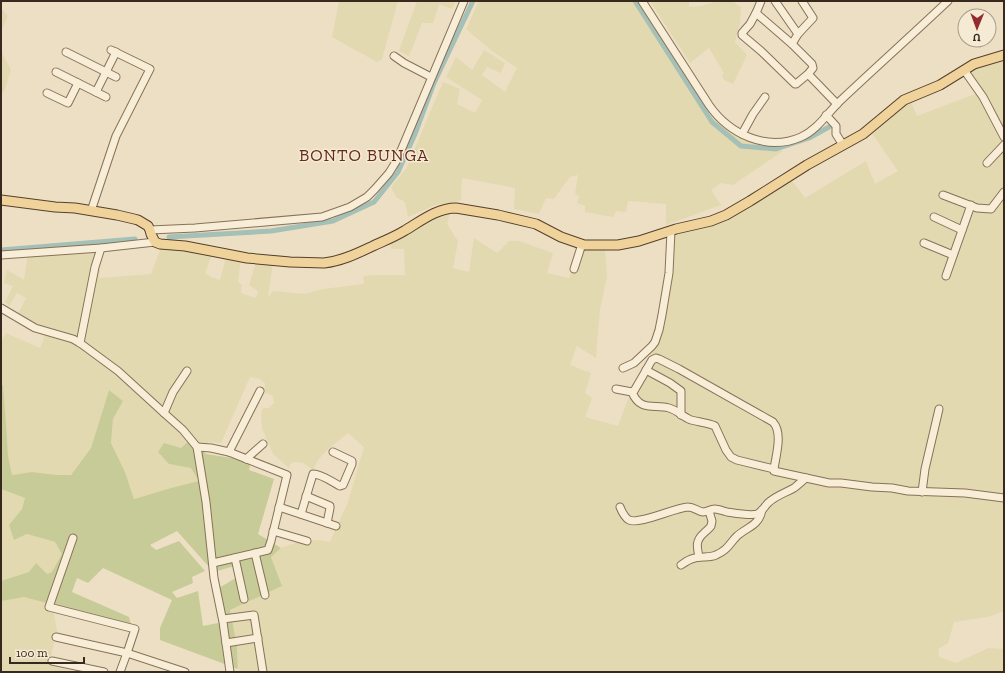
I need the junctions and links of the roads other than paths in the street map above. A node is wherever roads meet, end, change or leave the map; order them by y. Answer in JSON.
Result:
{"nodes":[{"id":1,"x":464,"y":1,"type":"edge"},
{"id":2,"x":642,"y":1,"type":"edge"},
{"id":3,"x":761,"y":1,"type":"edge"},
{"id":4,"x":775,"y":1,"type":"edge"},
{"id":5,"x":802,"y":1,"type":"edge"},
{"id":6,"x":948,"y":1,"type":"edge"},
{"id":7,"x":756,"y":13,"type":"junction"},
{"id":8,"x":798,"y":34,"type":"junction"},
{"id":9,"x":792,"y":44,"type":"junction"},
{"id":10,"x":66,"y":52,"type":"dead end"},
{"id":11,"x":1004,"y":55,"type":"edge"},
{"id":12,"x":394,"y":56,"type":"dead end"},
{"id":13,"x":964,"y":70,"type":"junction"},
{"id":14,"x":56,"y":72,"type":"dead end"},
{"id":15,"x":106,"y":72,"type":"junction"},
{"id":16,"x":808,"y":74,"type":"junction"},
{"id":17,"x":116,"y":77,"type":"dead end"},
{"id":18,"x":431,"y":77,"type":"junction"},
{"id":19,"x":78,"y":83,"type":"junction"},
{"id":20,"x":96,"y":92,"type":"junction"},
{"id":21,"x":47,"y":93,"type":"dead end"},
{"id":22,"x":106,"y":96,"type":"dead end"},
{"id":23,"x":765,"y":97,"type":"dead end"},
{"id":24,"x":837,"y":104,"type":"junction"},
{"id":25,"x":831,"y":120,"type":"junction"},
{"id":26,"x":742,"y":134,"type":"junction"},
{"id":27,"x":1004,"y":137,"type":"edge"},
{"id":28,"x":843,"y":145,"type":"junction"},
{"id":29,"x":1004,"y":145,"type":"edge"},
{"id":30,"x":987,"y":163,"type":"dead end"},
{"id":31,"x":1004,"y":192,"type":"edge"},
{"id":32,"x":942,"y":195,"type":"dead end"},
{"id":33,"x":1,"y":200,"type":"edge"},
{"id":34,"x":971,"y":206,"type":"junction"},
{"id":35,"x":91,"y":211,"type":"junction"},
{"id":36,"x":934,"y":217,"type":"dead end"},
{"id":37,"x":150,"y":230,"type":"junction"},
{"id":38,"x":962,"y":230,"type":"junction"},
{"id":39,"x":671,"y":231,"type":"junction"},
{"id":40,"x":155,"y":242,"type":"junction"},
{"id":41,"x":924,"y":243,"type":"dead end"},
{"id":42,"x":582,"y":244,"type":"junction"},
{"id":43,"x":101,"y":248,"type":"junction"},
{"id":44,"x":1,"y":255,"type":"edge"},
{"id":45,"x":953,"y":255,"type":"junction"},
{"id":46,"x":574,"y":269,"type":"dead end"},
{"id":47,"x":946,"y":276,"type":"dead end"},
{"id":48,"x":1,"y":308,"type":"edge"},
{"id":49,"x":80,"y":343,"type":"junction"},
{"id":50,"x":623,"y":368,"type":"dead end"},
{"id":51,"x":646,"y":370,"type":"junction"},
{"id":52,"x":187,"y":371,"type":"dead end"},
{"id":53,"x":616,"y":389,"type":"dead end"},
{"id":54,"x":260,"y":391,"type":"dead end"},
{"id":55,"x":632,"y":392,"type":"junction"},
{"id":56,"x":938,"y":409,"type":"dead end"},
{"id":57,"x":164,"y":413,"type":"junction"},
{"id":58,"x":681,"y":415,"type":"junction"},
{"id":59,"x":263,"y":444,"type":"dead end"},
{"id":60,"x":197,"y":446,"type":"junction"},
{"id":61,"x":229,"y":452,"type":"junction"},
{"id":62,"x":333,"y":452,"type":"dead end"},
{"id":63,"x":246,"y":459,"type":"junction"},
{"id":64,"x":774,"y":469,"type":"junction"},
{"id":65,"x":806,"y":478,"type":"junction"},
{"id":66,"x":922,"y":492,"type":"junction"},
{"id":67,"x":306,"y":496,"type":"junction"},
{"id":68,"x":1004,"y":498,"type":"edge"},
{"id":69,"x":279,"y":507,"type":"junction"},
{"id":70,"x":620,"y":508,"type":"dead end"},
{"id":71,"x":762,"y":510,"type":"junction"},
{"id":72,"x":709,"y":511,"type":"junction"},
{"id":73,"x":301,"y":514,"type":"junction"},
{"id":74,"x":327,"y":523,"type":"junction"},
{"id":75,"x":336,"y":526,"type":"dead end"},
{"id":76,"x":273,"y":531,"type":"junction"},
{"id":77,"x":73,"y":538,"type":"dead end"},
{"id":78,"x":307,"y":541,"type":"dead end"},
{"id":79,"x":255,"y":553,"type":"junction"},
{"id":80,"x":699,"y":557,"type":"junction"},
{"id":81,"x":235,"y":558,"type":"junction"},
{"id":82,"x":213,"y":563,"type":"junction"},
{"id":83,"x":681,"y":565,"type":"dead end"},
{"id":84,"x":265,"y":595,"type":"dead end"},
{"id":85,"x":244,"y":599,"type":"dead end"},
{"id":86,"x":223,"y":619,"type":"junction"},
{"id":87,"x":56,"y":636,"type":"dead end"},
{"id":88,"x":258,"y":638,"type":"junction"},
{"id":89,"x":226,"y":643,"type":"junction"},
{"id":90,"x":128,"y":653,"type":"junction"},
{"id":91,"x":52,"y":661,"type":"dead end"},
{"id":92,"x":104,"y":672,"type":"edge"},
{"id":93,"x":120,"y":672,"type":"edge"},
{"id":94,"x":185,"y":672,"type":"edge"},
{"id":95,"x":230,"y":672,"type":"edge"},
{"id":96,"x":263,"y":672,"type":"edge"}],
"edges":[{"from":1,"to":18,"type":"street"},
{"from":2,"to":26,"type":"street"},
{"from":3,"to":7,"type":"street"},
{"from":4,"to":8,"type":"street"},
{"from":5,"to":8,"type":"street"},
{"from":6,"to":24,"type":"street"},
{"from":7,"to":9,"type":"street"},
{"from":7,"to":16,"type":"street"},
{"from":8,"to":9,"type":"street"},
{"from":9,"to":16,"type":"street"},
{"from":10,"to":15,"type":"street"},
{"from":11,"to":13,"type":"main road"},
{"from":12,"to":18,"type":"street"},
{"from":13,"to":27,"type":"street"},
{"from":13,"to":28,"type":"main road"},
{"from":14,"to":19,"type":"street"},
{"from":15,"to":17,"type":"street"},
{"from":15,"to":20,"type":"street"},
{"from":15,"to":35,"type":"street"},
{"from":16,"to":24,"type":"street"},
{"from":18,"to":37,"type":"street"},
{"from":19,"to":20,"type":"street"},
{"from":19,"to":21,"type":"street"},
{"from":20,"to":22,"type":"street"},
{"from":23,"to":26,"type":"street"},
{"from":24,"to":25,"type":"street"},
{"from":25,"to":26,"type":"street"},
{"from":25,"to":28,"type":"street"},
{"from":28,"to":39,"type":"main road"},
{"from":29,"to":30,"type":"street"},
{"from":31,"to":34,"type":"street"},
{"from":32,"to":34,"type":"street"},
{"from":33,"to":35,"type":"main road"},
{"from":34,"to":38,"type":"street"},
{"from":35,"to":37,"type":"main road"},
{"from":36,"to":38,"type":"street"},
{"from":37,"to":40,"type":"main road"},
{"from":38,"to":45,"type":"street"},
{"from":39,"to":42,"type":"main road"},
{"from":39,"to":50,"type":"street"},
{"from":40,"to":42,"type":"main road"},
{"from":40,"to":43,"type":"street"},
{"from":41,"to":45,"type":"street"},
{"from":42,"to":46,"type":"street"},
{"from":43,"to":44,"type":"street"},
{"from":43,"to":49,"type":"street"},
{"from":45,"to":47,"type":"street"},
{"from":48,"to":49,"type":"street"},
{"from":49,"to":57,"type":"street"},
{"from":51,"to":55,"type":"street"},
{"from":51,"to":58,"type":"street"},
{"from":51,"to":64,"type":"street"},
{"from":52,"to":57,"type":"street"},
{"from":53,"to":55,"type":"street"},
{"from":54,"to":61,"type":"street"},
{"from":55,"to":58,"type":"street"},
{"from":56,"to":66,"type":"street"},
{"from":57,"to":60,"type":"street"},
{"from":58,"to":64,"type":"street"},
{"from":59,"to":63,"type":"street"},
{"from":60,"to":61,"type":"street"},
{"from":60,"to":82,"type":"street"},
{"from":61,"to":63,"type":"street"},
{"from":62,"to":67,"type":"street"},
{"from":63,"to":69,"type":"street"},
{"from":64,"to":65,"type":"street"},
{"from":65,"to":66,"type":"street"},
{"from":65,"to":71,"type":"street"},
{"from":66,"to":68,"type":"street"},
{"from":67,"to":73,"type":"street"},
{"from":67,"to":74,"type":"street"},
{"from":69,"to":73,"type":"street"},
{"from":69,"to":76,"type":"street"},
{"from":70,"to":72,"type":"street"},
{"from":71,"to":72,"type":"street"},
{"from":71,"to":80,"type":"street"},
{"from":72,"to":80,"type":"street"},
{"from":73,"to":74,"type":"street"},
{"from":74,"to":75,"type":"street"},
{"from":76,"to":78,"type":"street"},
{"from":76,"to":79,"type":"street"},
{"from":77,"to":90,"type":"street"},
{"from":79,"to":81,"type":"street"},
{"from":79,"to":84,"type":"street"},
{"from":80,"to":83,"type":"street"},
{"from":81,"to":82,"type":"street"},
{"from":81,"to":85,"type":"street"},
{"from":82,"to":86,"type":"street"},
{"from":86,"to":88,"type":"street"},
{"from":86,"to":89,"type":"street"},
{"from":87,"to":90,"type":"street"},
{"from":88,"to":89,"type":"street"},
{"from":88,"to":96,"type":"street"},
{"from":89,"to":95,"type":"street"},
{"from":90,"to":93,"type":"street"},
{"from":90,"to":94,"type":"street"},
{"from":91,"to":92,"type":"street"}]}
